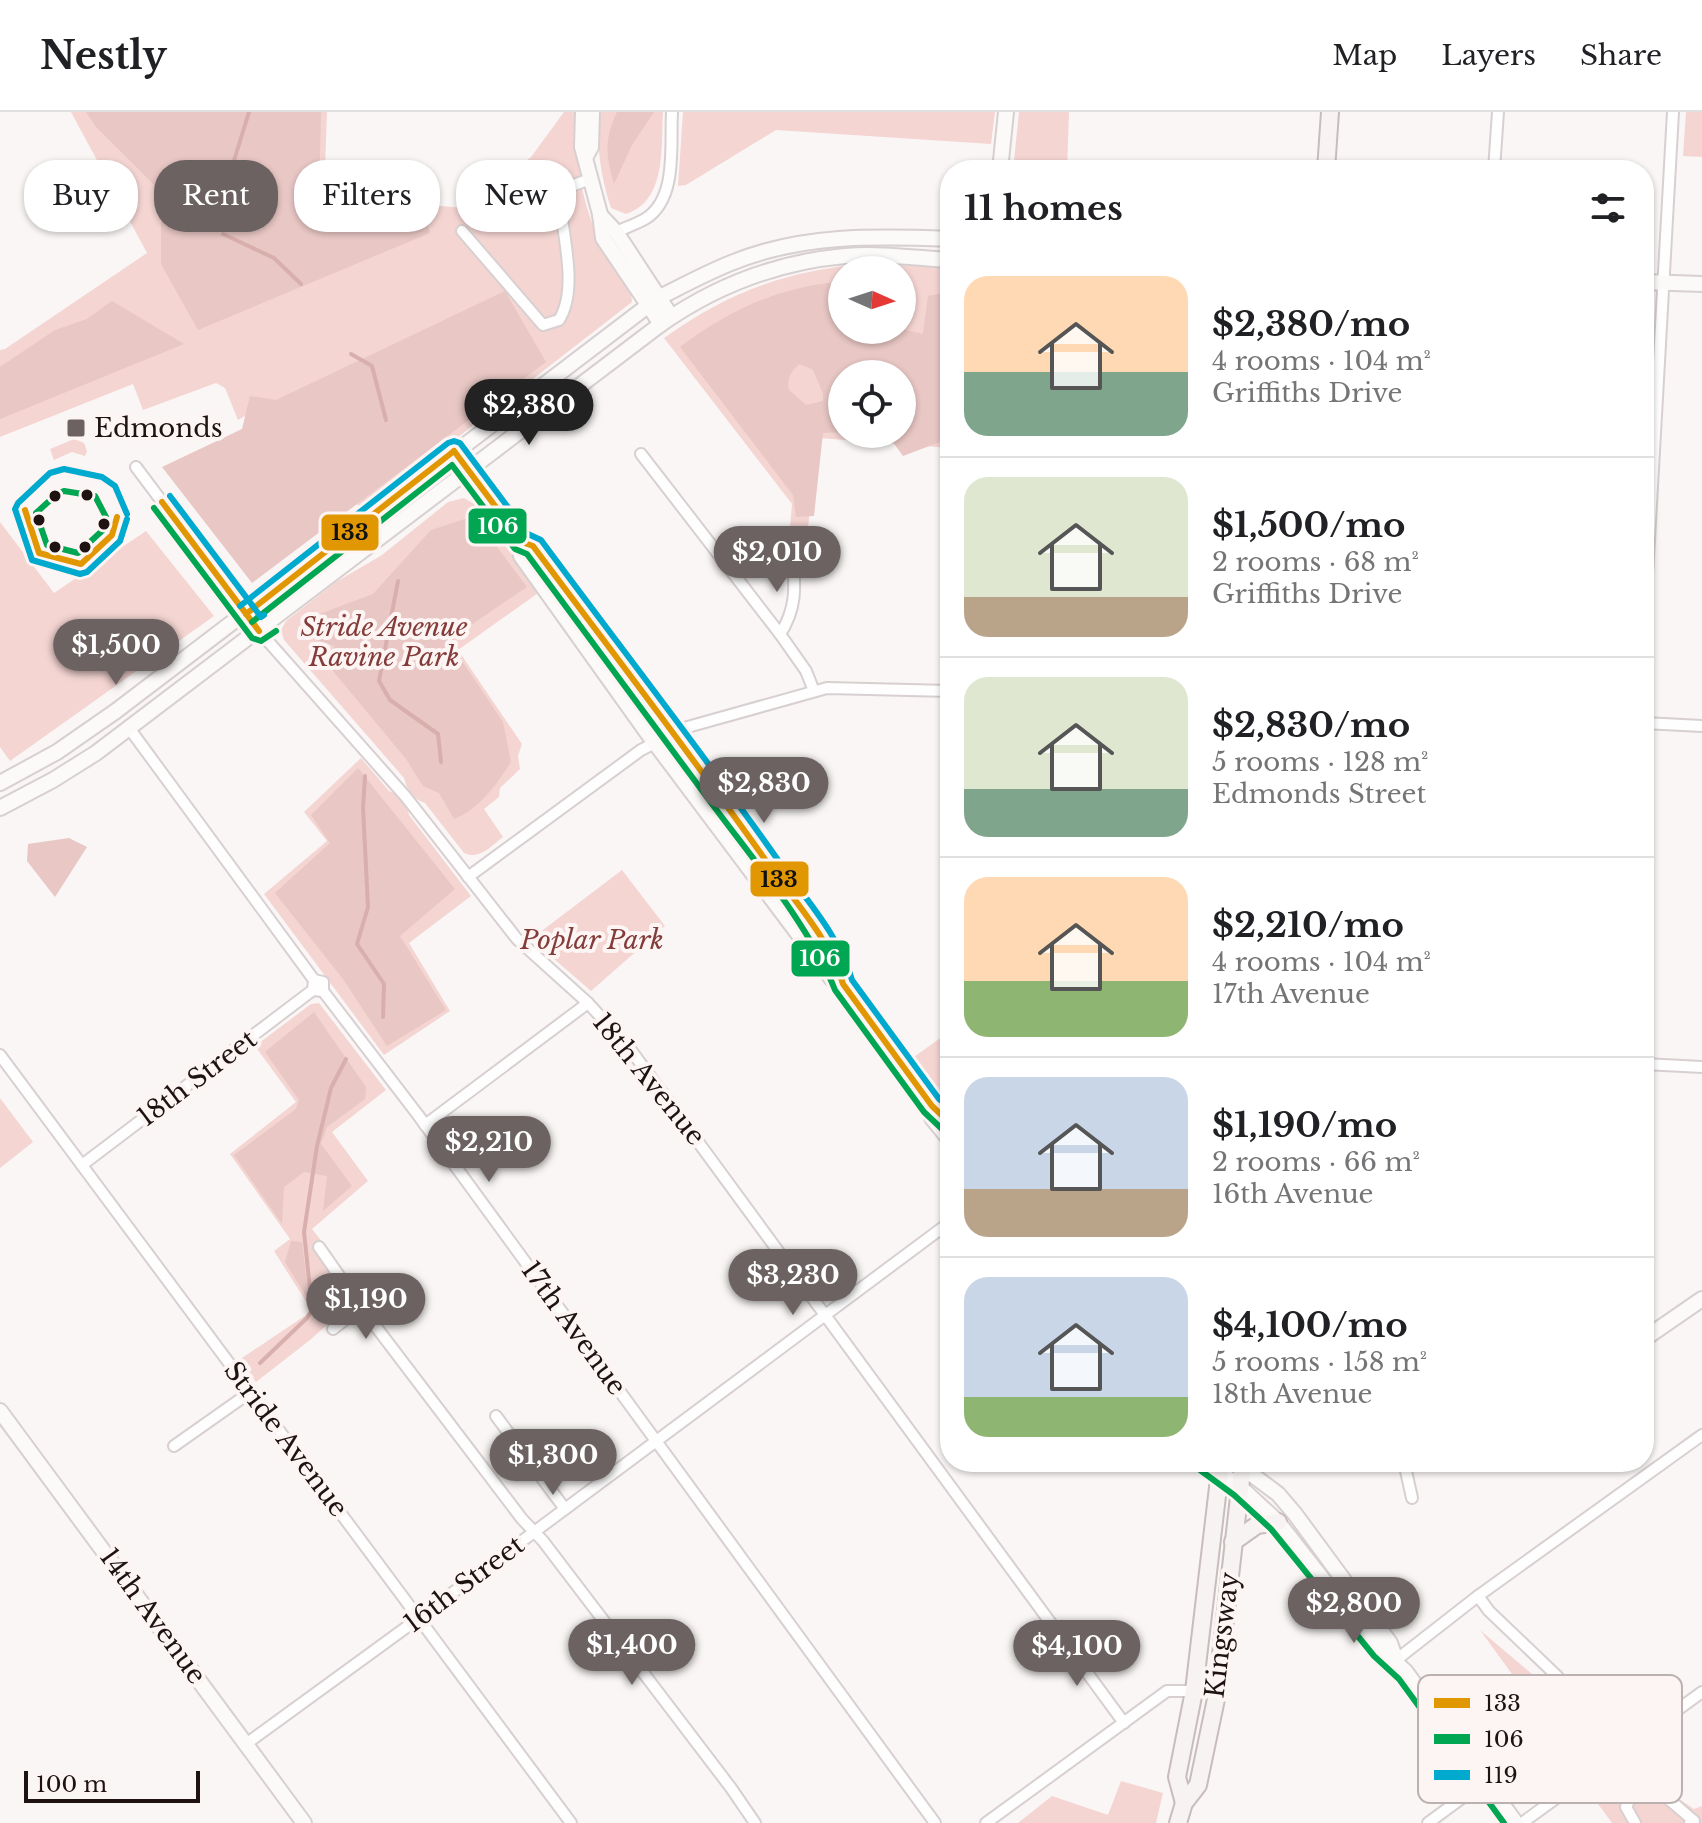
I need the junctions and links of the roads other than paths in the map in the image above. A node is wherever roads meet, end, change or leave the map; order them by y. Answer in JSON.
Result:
{"nodes":[{"id":1,"x":583,"y":112,"type":"edge"},
{"id":2,"x":592,"y":112,"type":"edge"},
{"id":3,"x":672,"y":112,"type":"edge"},
{"id":4,"x":1006,"y":112,"type":"edge"},
{"id":5,"x":1330,"y":112,"type":"edge"},
{"id":6,"x":1498,"y":112,"type":"edge"},
{"id":7,"x":1673,"y":112,"type":"edge"},
{"id":8,"x":586,"y":157,"type":"junction"},
{"id":9,"x":1001,"y":160,"type":"edge"},
{"id":10,"x":1327,"y":160,"type":"edge"},
{"id":11,"x":1495,"y":160,"type":"edge"},
{"id":12,"x":590,"y":179,"type":"junction"},
{"id":13,"x":576,"y":184,"type":"edge"},
{"id":14,"x":600,"y":214,"type":"junction"},
{"id":15,"x":463,"y":232,"type":"edge"},
{"id":16,"x":563,"y":232,"type":"edge"},
{"id":17,"x":616,"y":232,"type":"junction"},
{"id":18,"x":940,"y":239,"type":"edge"},
{"id":19,"x":940,"y":260,"type":"edge"},
{"id":20,"x":1654,"y":282,"type":"edge"},
{"id":21,"x":1663,"y":282,"type":"junction"},
{"id":22,"x":1702,"y":284,"type":"edge"},
{"id":23,"x":653,"y":301,"type":"junction"},
{"id":24,"x":666,"y":320,"type":"junction"},
{"id":25,"x":1654,"y":446,"type":"edge"},
{"id":26,"x":454,"y":451,"type":"junction"},
{"id":27,"x":641,"y":454,"type":"dead end"},
{"id":28,"x":136,"y":467,"type":"dead end"},
{"id":29,"x":468,"y":469,"type":"junction"},
{"id":30,"x":522,"y":542,"type":"junction"},
{"id":31,"x":792,"y":559,"type":"dead end"},
{"id":32,"x":246,"y":614,"type":"junction"},
{"id":33,"x":259,"y":631,"type":"junction"},
{"id":34,"x":780,"y":634,"type":"junction"},
{"id":35,"x":814,"y":691,"type":"junction"},
{"id":36,"x":940,"y":691,"type":"edge"},
{"id":37,"x":1654,"y":724,"type":"edge"},
{"id":38,"x":1702,"y":726,"type":"edge"},
{"id":39,"x":129,"y":728,"type":"junction"},
{"id":40,"x":672,"y":733,"type":"junction"},
{"id":41,"x":655,"y":742,"type":"junction"},
{"id":42,"x":0,"y":783,"type":"edge"},
{"id":43,"x":0,"y":808,"type":"edge"},
{"id":44,"x":468,"y":877,"type":"junction"},
{"id":45,"x":843,"y":984,"type":"junction"},
{"id":46,"x":317,"y":987,"type":"junction"},
{"id":47,"x":588,"y":1003,"type":"junction"},
{"id":48,"x":0,"y":1055,"type":"edge"},
{"id":49,"x":1654,"y":1065,"type":"edge"},
{"id":50,"x":1702,"y":1067,"type":"edge"},
{"id":51,"x":932,"y":1106,"type":"junction"},
{"id":52,"x":940,"y":1111,"type":"edge"},
{"id":53,"x":425,"y":1125,"type":"junction"},
{"id":54,"x":940,"y":1128,"type":"edge"},
{"id":55,"x":82,"y":1165,"type":"junction"},
{"id":56,"x":940,"y":1229,"type":"edge"},
{"id":57,"x":319,"y":1247,"type":"dead end"},
{"id":58,"x":1702,"y":1299,"type":"edge"},
{"id":59,"x":361,"y":1307,"type":"junction"},
{"id":60,"x":825,"y":1314,"type":"junction"},
{"id":61,"x":333,"y":1329,"type":"dead end"},
{"id":62,"x":1654,"y":1332,"type":"edge"},
{"id":63,"x":252,"y":1391,"type":"junction"},
{"id":64,"x":0,"y":1411,"type":"edge"},
{"id":65,"x":496,"y":1416,"type":"dead end"},
{"id":66,"x":1702,"y":1435,"type":"edge"},
{"id":67,"x":655,"y":1440,"type":"junction"},
{"id":68,"x":174,"y":1446,"type":"dead end"},
{"id":69,"x":1654,"y":1470,"type":"edge"},
{"id":70,"x":940,"y":1471,"type":"edge"},
{"id":71,"x":941,"y":1472,"type":"edge"},
{"id":72,"x":1214,"y":1472,"type":"edge"},
{"id":73,"x":1223,"y":1472,"type":"edge"},
{"id":74,"x":1240,"y":1472,"type":"edge"},
{"id":75,"x":1250,"y":1472,"type":"edge"},
{"id":76,"x":1406,"y":1472,"type":"edge"},
{"id":77,"x":1651,"y":1472,"type":"edge"},
{"id":78,"x":1240,"y":1487,"type":"junction"},
{"id":79,"x":1412,"y":1498,"type":"dead end"},
{"id":80,"x":565,"y":1509,"type":"junction"},
{"id":81,"x":1278,"y":1522,"type":"junction"},
{"id":82,"x":534,"y":1532,"type":"junction"},
{"id":83,"x":1233,"y":1542,"type":"junction"},
{"id":84,"x":1478,"y":1596,"type":"junction"},
{"id":85,"x":419,"y":1617,"type":"junction"},
{"id":86,"x":1396,"y":1660,"type":"junction"},
{"id":87,"x":1556,"y":1675,"type":"edge"},
{"id":88,"x":1418,"y":1690,"type":"edge"},
{"id":89,"x":1194,"y":1691,"type":"junction"},
{"id":90,"x":1702,"y":1692,"type":"edge"},
{"id":91,"x":1682,"y":1707,"type":"edge"},
{"id":92,"x":1124,"y":1723,"type":"junction"},
{"id":93,"x":246,"y":1744,"type":"junction"},
{"id":94,"x":1184,"y":1803,"type":"junction"},
{"id":95,"x":1455,"y":1803,"type":"edge"},
{"id":96,"x":1503,"y":1803,"type":"edge"},
{"id":97,"x":1548,"y":1803,"type":"edge"},
{"id":98,"x":1628,"y":1803,"type":"edge"},
{"id":99,"x":1671,"y":1803,"type":"edge"},
{"id":100,"x":304,"y":1823,"type":"edge"},
{"id":101,"x":571,"y":1823,"type":"edge"},
{"id":102,"x":755,"y":1823,"type":"edge"},
{"id":103,"x":935,"y":1823,"type":"edge"},
{"id":104,"x":986,"y":1823,"type":"edge"},
{"id":105,"x":1178,"y":1823,"type":"edge"},
{"id":106,"x":1428,"y":1823,"type":"edge"},
{"id":107,"x":1519,"y":1823,"type":"edge"},
{"id":108,"x":1635,"y":1823,"type":"edge"},
{"id":109,"x":1690,"y":1823,"type":"edge"}],
"edges":[{"from":1,"to":8,"type":"street"},
{"from":2,"to":8,"type":"street"},
{"from":3,"to":17,"type":"street"},
{"from":4,"to":9,"type":"street"},
{"from":5,"to":10,"type":"main road"},
{"from":6,"to":11,"type":"street"},
{"from":7,"to":21,"type":"street"},
{"from":8,"to":12,"type":"street"},
{"from":12,"to":13,"type":"street"},
{"from":12,"to":14,"type":"street"},
{"from":14,"to":17,"type":"street"},
{"from":14,"to":23,"type":"street"},
{"from":15,"to":16,"type":"street"},
{"from":17,"to":23,"type":"street"},
{"from":18,"to":23,"type":"street"},
{"from":19,"to":24,"type":"street"},
{"from":20,"to":21,"type":"street"},
{"from":21,"to":22,"type":"street"},
{"from":21,"to":25,"type":"street"},
{"from":23,"to":24,"type":"street"},
{"from":23,"to":26,"type":"street"},
{"from":24,"to":29,"type":"street"},
{"from":26,"to":29,"type":"street"},
{"from":26,"to":32,"type":"street"},
{"from":27,"to":34,"type":"street"},
{"from":28,"to":32,"type":"street","name":"18th Avenue"},
{"from":29,"to":30,"type":"street"},
{"from":29,"to":33,"type":"street"},
{"from":30,"to":40,"type":"street"},
{"from":30,"to":41,"type":"street"},
{"from":31,"to":34,"type":"street"},
{"from":32,"to":33,"type":"street","name":"18th Avenue"},
{"from":32,"to":42,"type":"street"},
{"from":33,"to":39,"type":"street"},
{"from":33,"to":44,"type":"street","name":"18th Avenue"},
{"from":34,"to":35,"type":"street"},
{"from":35,"to":36,"type":"street"},
{"from":35,"to":40,"type":"street"},
{"from":37,"to":38,"type":"street"},
{"from":39,"to":43,"type":"street"},
{"from":39,"to":46,"type":"street","name":"17th Avenue"},
{"from":40,"to":41,"type":"street"},
{"from":40,"to":45,"type":"street"},
{"from":41,"to":44,"type":"street"},
{"from":41,"to":45,"type":"street"},
{"from":44,"to":47,"type":"street","name":"18th Avenue"},
{"from":45,"to":51,"type":"street"},
{"from":46,"to":53,"type":"street","name":"17th Avenue"},
{"from":46,"to":55,"type":"street","name":"18th Street"},
{"from":47,"to":53,"type":"street"},
{"from":47,"to":60,"type":"street","name":"18th Avenue"},
{"from":48,"to":55,"type":"street","name":"Stride Avenue"},
{"from":49,"to":50,"type":"street"},
{"from":51,"to":52,"type":"street"},
{"from":51,"to":54,"type":"street"},
{"from":53,"to":67,"type":"street","name":"17th Avenue"},
{"from":55,"to":63,"type":"street","name":"Stride Avenue"},
{"from":56,"to":60,"type":"street","name":"16th Street"},
{"from":57,"to":59,"type":"street"},
{"from":58,"to":62,"type":"street"},
{"from":59,"to":61,"type":"street"},
{"from":59,"to":82,"type":"street"},
{"from":60,"to":67,"type":"street","name":"16th Street"},
{"from":60,"to":70,"type":"street","name":"18th Avenue"},
{"from":63,"to":68,"type":"street"},
{"from":63,"to":85,"type":"street","name":"Stride Avenue"},
{"from":64,"to":93,"type":"street","name":"14th Avenue"},
{"from":65,"to":80,"type":"street"},
{"from":66,"to":69,"type":"street"},
{"from":67,"to":80,"type":"street","name":"16th Street"},
{"from":67,"to":103,"type":"street","name":"17th Avenue"},
{"from":71,"to":92,"type":"street","name":"18th Avenue"},
{"from":72,"to":89,"type":"main road","name":"Kingsway"},
{"from":73,"to":78,"type":"street"},
{"from":74,"to":78,"type":"main road","name":"Kingsway"},
{"from":75,"to":86,"type":"street"},
{"from":76,"to":79,"type":"street"},
{"from":77,"to":84,"type":"street"},
{"from":78,"to":81,"type":"street"},
{"from":78,"to":83,"type":"main road","name":"Kingsway"},
{"from":80,"to":82,"type":"street","name":"16th Street"},
{"from":81,"to":83,"type":"main road"},
{"from":81,"to":86,"type":"street"},
{"from":82,"to":85,"type":"street","name":"16th Street"},
{"from":82,"to":102,"type":"street"},
{"from":83,"to":94,"type":"main road","name":"Kingsway"},
{"from":84,"to":86,"type":"street"},
{"from":84,"to":87,"type":"street"},
{"from":85,"to":93,"type":"street","name":"16th Street"},
{"from":85,"to":101,"type":"street","name":"Stride Avenue"},
{"from":86,"to":88,"type":"street"},
{"from":89,"to":92,"type":"street"},
{"from":89,"to":94,"type":"main road","name":"Kingsway"},
{"from":90,"to":91,"type":"street"},
{"from":92,"to":104,"type":"street"},
{"from":93,"to":100,"type":"street","name":"14th Avenue"},
{"from":94,"to":105,"type":"main road","name":"Kingsway"},
{"from":95,"to":106,"type":"street"},
{"from":96,"to":107,"type":"street"},
{"from":97,"to":107,"type":"street"},
{"from":98,"to":108,"type":"street"},
{"from":99,"to":109,"type":"street"}]}
